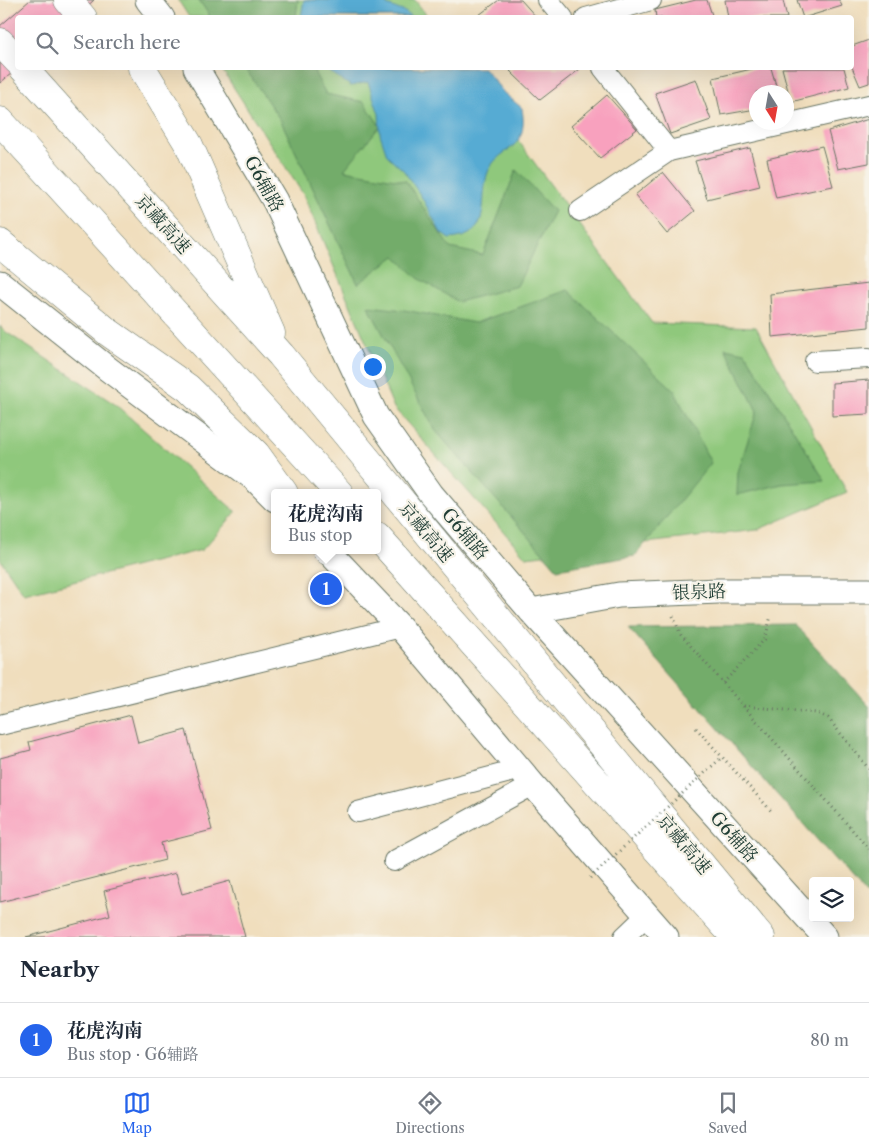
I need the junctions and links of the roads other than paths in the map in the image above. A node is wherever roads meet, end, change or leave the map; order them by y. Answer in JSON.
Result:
{"nodes":[{"id":1,"x":68,"y":0,"type":"edge"},
{"id":2,"x":89,"y":0,"type":"edge"},
{"id":3,"x":148,"y":0,"type":"edge"},
{"id":4,"x":548,"y":0,"type":"edge"},
{"id":5,"x":651,"y":0,"type":"edge"},
{"id":6,"x":80,"y":15,"type":"edge"},
{"id":7,"x":101,"y":15,"type":"edge"},
{"id":8,"x":160,"y":15,"type":"edge"},
{"id":9,"x":560,"y":15,"type":"edge"},
{"id":10,"x":597,"y":15,"type":"edge"},
{"id":11,"x":0,"y":42,"type":"edge"},
{"id":12,"x":15,"y":58,"type":"edge"},
{"id":13,"x":25,"y":70,"type":"edge"},
{"id":14,"x":126,"y":70,"type":"edge"},
{"id":15,"x":143,"y":70,"type":"edge"},
{"id":16,"x":197,"y":70,"type":"edge"},
{"id":17,"x":605,"y":70,"type":"edge"},
{"id":18,"x":869,"y":105,"type":"edge"},
{"id":19,"x":0,"y":121,"type":"edge"},
{"id":20,"x":189,"y":145,"type":"junction"},
{"id":21,"x":669,"y":151,"type":"junction"},
{"id":22,"x":580,"y":211,"type":"dead end"},
{"id":23,"x":0,"y":244,"type":"edge"},
{"id":24,"x":0,"y":283,"type":"edge"},
{"id":25,"x":281,"y":355,"type":"junction"},
{"id":26,"x":869,"y":358,"type":"edge"},
{"id":27,"x":815,"y":360,"type":"dead end"},
{"id":28,"x":281,"y":489,"type":"edge"},
{"id":29,"x":335,"y":489,"type":"edge"},
{"id":30,"x":271,"y":495,"type":"edge"},
{"id":31,"x":381,"y":540,"type":"edge"},
{"id":32,"x":330,"y":554,"type":"edge"},
{"id":33,"x":869,"y":591,"type":"edge"},
{"id":34,"x":531,"y":611,"type":"junction"},
{"id":35,"x":400,"y":627,"type":"junction"},
{"id":36,"x":0,"y":725,"type":"edge"},
{"id":37,"x":527,"y":777,"type":"junction"},
{"id":38,"x":358,"y":812,"type":"dead end"},
{"id":39,"x":394,"y":861,"type":"dead end"},
{"id":40,"x":648,"y":914,"type":"junction"},
{"id":41,"x":624,"y":937,"type":"edge"},
{"id":42,"x":666,"y":937,"type":"edge"},
{"id":43,"x":736,"y":937,"type":"edge"},
{"id":44,"x":761,"y":937,"type":"edge"},
{"id":45,"x":825,"y":937,"type":"edge"}],
"edges":[{"from":1,"to":6,"type":"highway"},
{"from":2,"to":7,"type":"highway"},
{"from":3,"to":8,"type":"main road"},
{"from":4,"to":9,"type":"street"},
{"from":5,"to":10,"type":"street"},
{"from":11,"to":12,"type":"highway"},
{"from":13,"to":25,"type":"highway","name":"京藏高速"},
{"from":14,"to":20,"type":"highway"},
{"from":15,"to":20,"type":"highway"},
{"from":16,"to":34,"type":"main road","name":"G6辅路"},
{"from":17,"to":21,"type":"street"},
{"from":18,"to":21,"type":"street"},
{"from":19,"to":29,"type":"highway"},
{"from":20,"to":25,"type":"highway"},
{"from":21,"to":22,"type":"street"},
{"from":23,"to":28,"type":"highway"},
{"from":24,"to":30,"type":"main road"},
{"from":25,"to":44,"type":"highway","name":"京藏高速"},
{"from":26,"to":27,"type":"street"},
{"from":31,"to":43,"type":"highway","name":"京藏高速"},
{"from":32,"to":35,"type":"main road"},
{"from":33,"to":34,"type":"main road","name":"银泉路"},
{"from":34,"to":45,"type":"main road","name":"G6辅路"},
{"from":35,"to":36,"type":"street"},
{"from":35,"to":37,"type":"main road"},
{"from":37,"to":38,"type":"street"},
{"from":37,"to":39,"type":"street"},
{"from":37,"to":40,"type":"main road"},
{"from":40,"to":41,"type":"street"},
{"from":40,"to":42,"type":"main road"}]}
